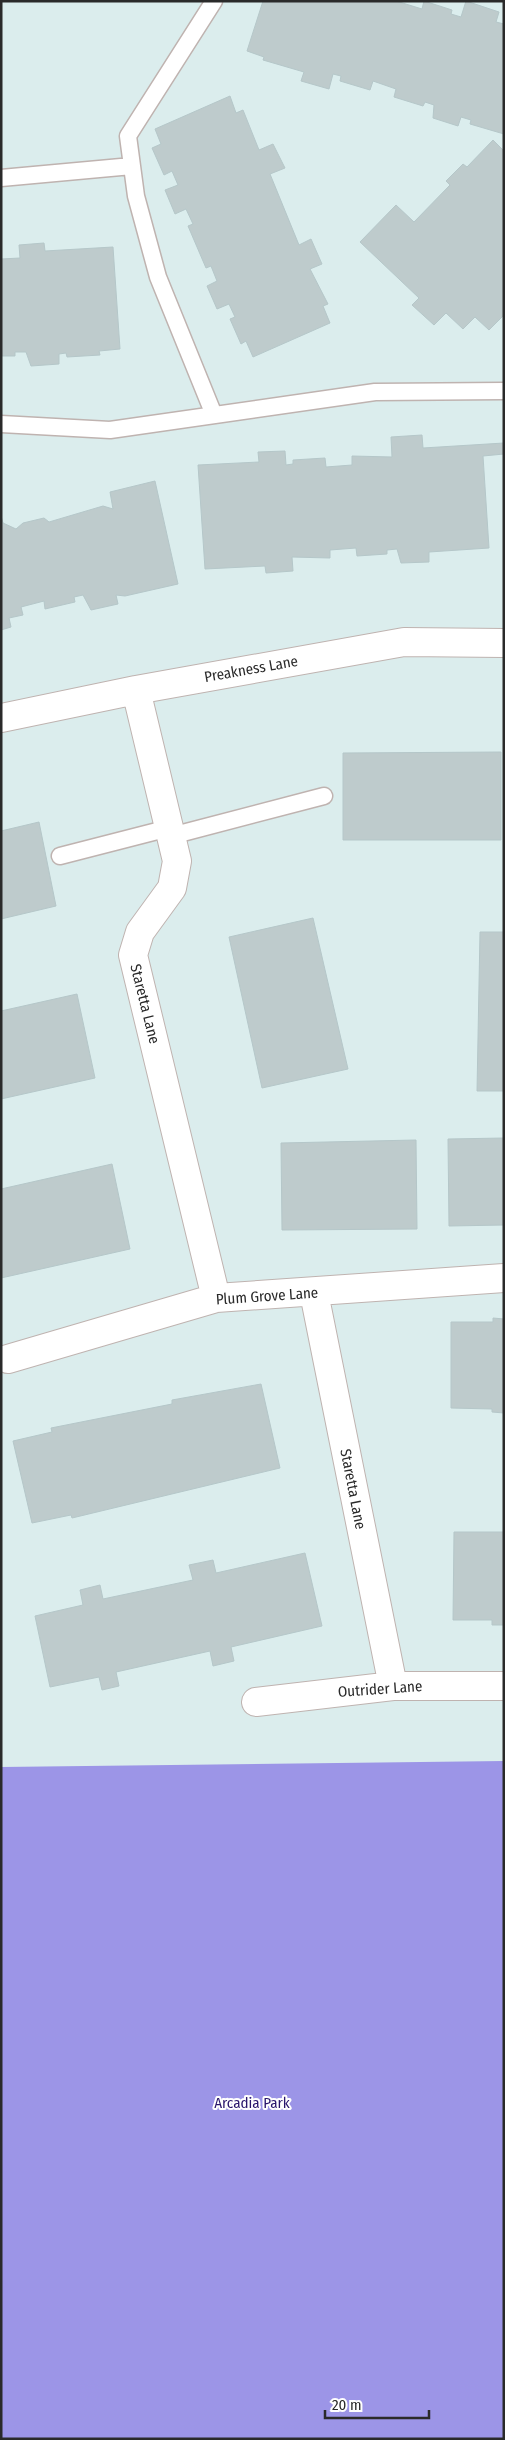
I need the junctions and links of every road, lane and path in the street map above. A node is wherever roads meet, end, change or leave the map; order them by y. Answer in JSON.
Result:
{"nodes":[{"id":1,"x":214,"y":1,"type":"edge"},
{"id":2,"x":132,"y":166,"type":"junction"},
{"id":3,"x":1,"y":178,"type":"edge"},
{"id":4,"x":504,"y":390,"type":"edge"},
{"id":5,"x":214,"y":415,"type":"junction"},
{"id":6,"x":1,"y":424,"type":"edge"},
{"id":7,"x":504,"y":643,"type":"edge"},
{"id":8,"x":136,"y":690,"type":"junction"},
{"id":9,"x":1,"y":718,"type":"edge"},
{"id":10,"x":324,"y":796,"type":"dead end"},
{"id":11,"x":170,"y":832,"type":"junction"},
{"id":12,"x":60,"y":856,"type":"dead end"},
{"id":13,"x":504,"y":1278,"type":"edge"},
{"id":14,"x":314,"y":1292,"type":"junction"},
{"id":15,"x":216,"y":1298,"type":"junction"},
{"id":16,"x":8,"y":1359,"type":"dead end"},
{"id":17,"x":393,"y":1686,"type":"junction"},
{"id":18,"x":504,"y":1686,"type":"edge"},
{"id":19,"x":256,"y":1702,"type":"dead end"}],
"edges":[{"from":1,"to":2,"type":"lane"},
{"from":2,"to":3,"type":"lane"},
{"from":2,"to":5,"type":"lane"},
{"from":4,"to":5,"type":"lane"},
{"from":5,"to":6,"type":"lane"},
{"from":7,"to":8,"type":"street","name":"Preakness Lane"},
{"from":8,"to":9,"type":"street","name":"Preakness Lane"},
{"from":8,"to":11,"type":"street","name":"Staretta Lane"},
{"from":10,"to":11,"type":"lane"},
{"from":11,"to":12,"type":"lane"},
{"from":11,"to":15,"type":"street","name":"Staretta Lane"},
{"from":13,"to":14,"type":"street","name":"Plum Grove Lane"},
{"from":14,"to":15,"type":"street","name":"Plum Grove Lane"},
{"from":14,"to":17,"type":"street","name":"Staretta Lane"},
{"from":15,"to":16,"type":"street","name":"Plum Grove Lane"},
{"from":17,"to":18,"type":"street","name":"Outrider Lane"},
{"from":17,"to":19,"type":"street","name":"Outrider Lane"}]}
